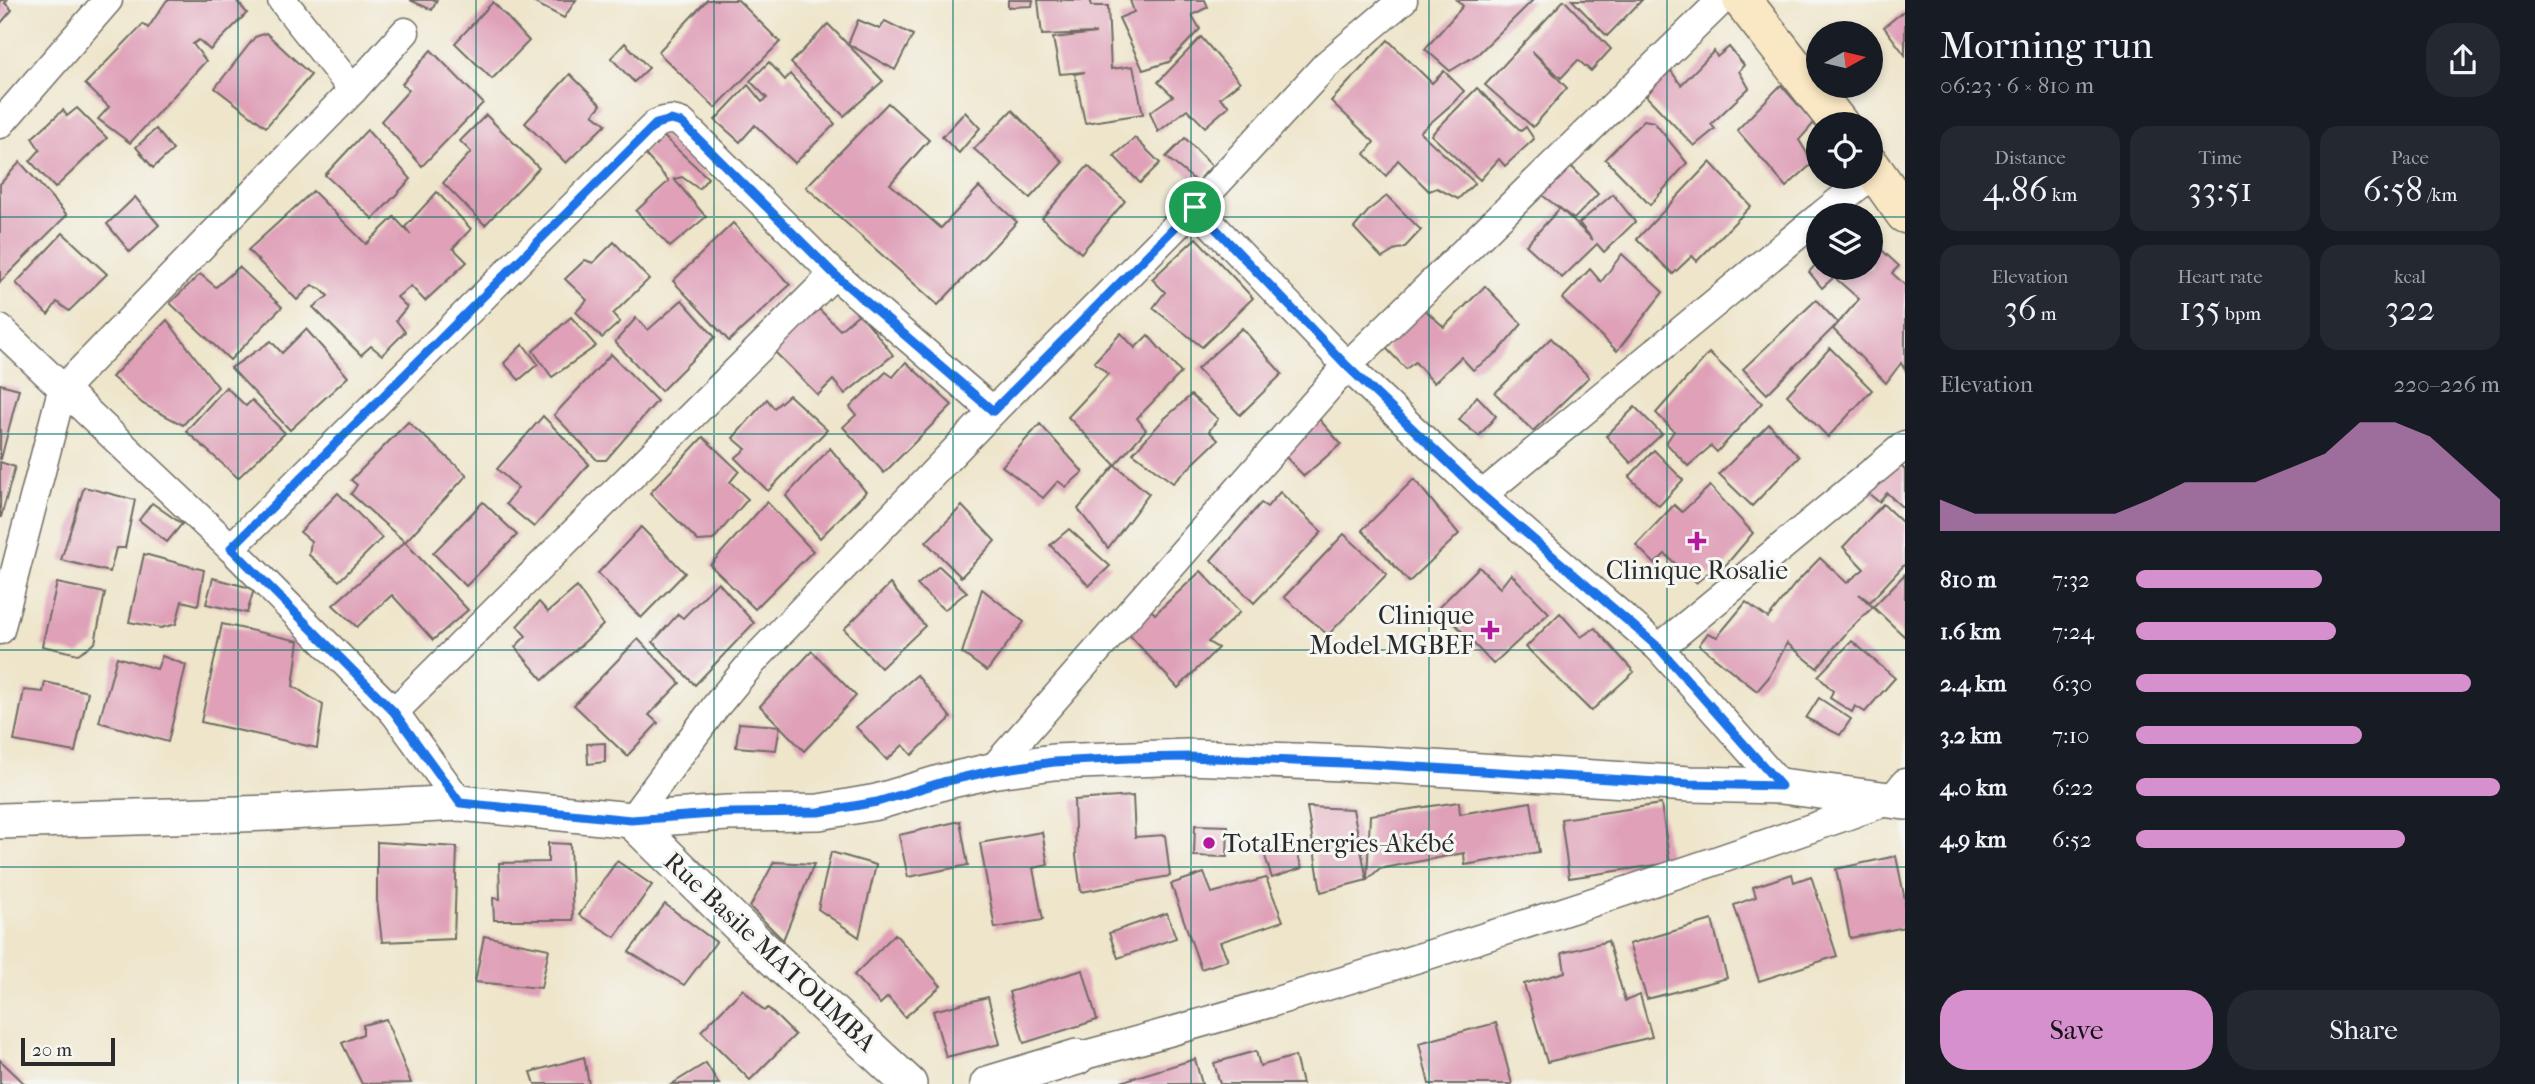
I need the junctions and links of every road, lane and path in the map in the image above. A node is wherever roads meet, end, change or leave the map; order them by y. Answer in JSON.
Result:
{"nodes":[{"id":1,"x":108,"y":0,"type":"edge"},
{"id":2,"x":282,"y":0,"type":"edge"},
{"id":3,"x":1404,"y":0,"type":"edge"},
{"id":4,"x":1722,"y":0,"type":"edge"},
{"id":5,"x":1742,"y":0,"type":"edge"},
{"id":6,"x":405,"y":32,"type":"dead end"},
{"id":7,"x":353,"y":90,"type":"junction"},
{"id":8,"x":1830,"y":112,"type":"edge"},
{"id":9,"x":0,"y":124,"type":"edge"},
{"id":10,"x":1883,"y":187,"type":"edge"},
{"id":11,"x":1852,"y":189,"type":"edge"},
{"id":12,"x":1836,"y":203,"type":"edge"},
{"id":13,"x":1195,"y":207,"type":"junction"},
{"id":14,"x":1905,"y":214,"type":"edge"},
{"id":15,"x":1806,"y":229,"type":"edge"},
{"id":16,"x":834,"y":274,"type":"junction"},
{"id":17,"x":0,"y":329,"type":"edge"},
{"id":18,"x":1347,"y":366,"type":"junction"},
{"id":19,"x":62,"y":390,"type":"junction"},
{"id":20,"x":993,"y":411,"type":"junction"},
{"id":21,"x":1905,"y":445,"type":"edge"},
{"id":22,"x":1482,"y":495,"type":"junction"},
{"id":23,"x":231,"y":548,"type":"junction"},
{"id":24,"x":0,"y":631,"type":"edge"},
{"id":25,"x":1659,"y":648,"type":"junction"},
{"id":26,"x":394,"y":712,"type":"junction"},
{"id":27,"x":991,"y":771,"type":"junction"},
{"id":28,"x":1781,"y":786,"type":"junction"},
{"id":29,"x":1900,"y":795,"type":"edge"},
{"id":30,"x":460,"y":803,"type":"junction"},
{"id":31,"x":631,"y":820,"type":"junction"},
{"id":32,"x":0,"y":821,"type":"edge"},
{"id":33,"x":1073,"y":1070,"type":"edge"},
{"id":34,"x":909,"y":1084,"type":"edge"},
{"id":35,"x":988,"y":1084,"type":"edge"}],
"edges":[{"from":1,"to":9,"type":"street"},
{"from":2,"to":7,"type":"street"},
{"from":3,"to":13,"type":"street"},
{"from":4,"to":18,"type":"street"},
{"from":5,"to":8,"type":"main road"},
{"from":6,"to":7,"type":"street"},
{"from":7,"to":19,"type":"street"},
{"from":10,"to":14,"type":"main road"},
{"from":11,"to":12,"type":"street"},
{"from":13,"to":18,"type":"street"},
{"from":13,"to":20,"type":"street"},
{"from":15,"to":22,"type":"street"},
{"from":16,"to":20,"type":"street"},
{"from":16,"to":23,"type":"street"},
{"from":16,"to":26,"type":"street"},
{"from":17,"to":19,"type":"street"},
{"from":18,"to":22,"type":"street"},
{"from":18,"to":27,"type":"street"},
{"from":19,"to":23,"type":"street"},
{"from":19,"to":24,"type":"street"},
{"from":20,"to":31,"type":"street"},
{"from":21,"to":25,"type":"street"},
{"from":22,"to":25,"type":"street"},
{"from":23,"to":26,"type":"street"},
{"from":25,"to":28,"type":"street"},
{"from":26,"to":30,"type":"street"},
{"from":27,"to":28,"type":"street"},
{"from":27,"to":31,"type":"street"},
{"from":28,"to":29,"type":"street"},
{"from":29,"to":33,"type":"street"},
{"from":30,"to":31,"type":"street"},
{"from":30,"to":32,"type":"street"},
{"from":31,"to":34,"type":"street","name":"Rue Basile MATOUMBA"},
{"from":33,"to":35,"type":"street"}]}
